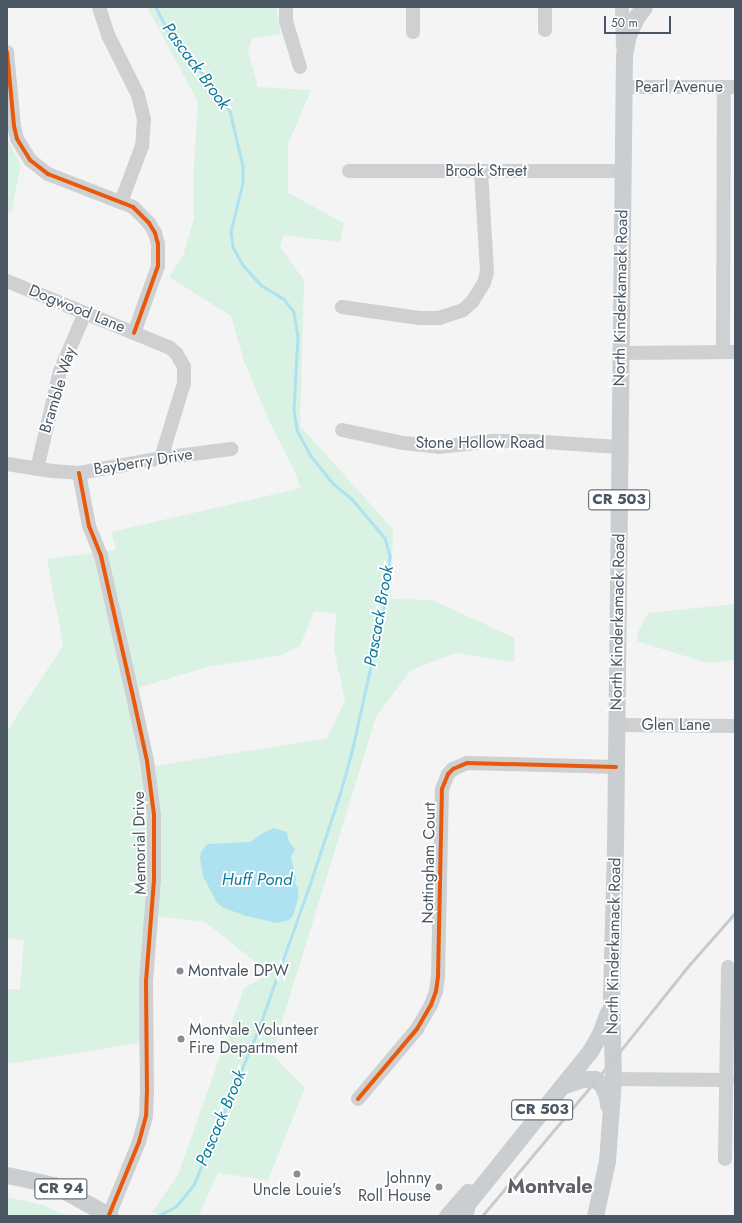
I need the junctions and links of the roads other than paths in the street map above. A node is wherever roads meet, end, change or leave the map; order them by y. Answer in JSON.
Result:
{"nodes":[{"id":1,"x":99,"y":7,"type":"edge"},
{"id":2,"x":286,"y":7,"type":"edge"},
{"id":3,"x":413,"y":7,"type":"edge"},
{"id":4,"x":545,"y":7,"type":"edge"},
{"id":5,"x":622,"y":7,"type":"edge"},
{"id":6,"x":644,"y":7,"type":"edge"},
{"id":7,"x":545,"y":30,"type":"dead end"},
{"id":8,"x":413,"y":32,"type":"dead end"},
{"id":9,"x":7,"y":52,"type":"edge"},
{"id":10,"x":624,"y":55,"type":"junction"},
{"id":11,"x":300,"y":67,"type":"dead end"},
{"id":12,"x":624,"y":87,"type":"junction"},
{"id":13,"x":729,"y":87,"type":"edge"},
{"id":14,"x":349,"y":171,"type":"dead end"},
{"id":15,"x":481,"y":171,"type":"junction"},
{"id":16,"x":623,"y":171,"type":"junction"},
{"id":17,"x":121,"y":202,"type":"junction"},
{"id":18,"x":7,"y":281,"type":"edge"},
{"id":19,"x":342,"y":307,"type":"dead end"},
{"id":20,"x":85,"y":313,"type":"junction"},
{"id":21,"x":134,"y":333,"type":"junction"},
{"id":22,"x":729,"y":352,"type":"edge"},
{"id":23,"x":621,"y":353,"type":"junction"},
{"id":24,"x":342,"y":430,"type":"dead end"},
{"id":25,"x":619,"y":447,"type":"junction"},
{"id":26,"x":231,"y":449,"type":"dead end"},
{"id":27,"x":161,"y":458,"type":"junction"},
{"id":28,"x":7,"y":464,"type":"edge"},
{"id":29,"x":37,"y":469,"type":"junction"},
{"id":30,"x":79,"y":473,"type":"junction"},
{"id":31,"x":616,"y":725,"type":"junction"},
{"id":32,"x":735,"y":726,"type":"edge"},
{"id":33,"x":616,"y":767,"type":"junction"},
{"id":34,"x":728,"y":967,"type":"dead end"},
{"id":35,"x":610,"y":998,"type":"junction"},
{"id":36,"x":595,"y":1079,"type":"junction"},
{"id":37,"x":613,"y":1079,"type":"junction"},
{"id":38,"x":727,"y":1080,"type":"junction"},
{"id":39,"x":562,"y":1086,"type":"junction"},
{"id":40,"x":358,"y":1099,"type":"dead end"},
{"id":41,"x":610,"y":1135,"type":"junction"},
{"id":42,"x":725,"y":1159,"type":"dead end"},
{"id":43,"x":7,"y":1175,"type":"edge"},
{"id":44,"x":484,"y":1181,"type":"junction"},
{"id":45,"x":110,"y":1216,"type":"edge"},
{"id":46,"x":447,"y":1216,"type":"edge"},
{"id":47,"x":464,"y":1216,"type":"edge"},
{"id":48,"x":595,"y":1216,"type":"edge"}],
"edges":[{"from":1,"to":17,"type":"street"},
{"from":2,"to":11,"type":"street"},
{"from":3,"to":8,"type":"street"},
{"from":4,"to":7,"type":"street"},
{"from":5,"to":10,"type":"street"},
{"from":6,"to":10,"type":"main road","name":"North Kinderkamack Road","number":"CR 503"},
{"from":9,"to":17,"type":"street"},
{"from":10,"to":12,"type":"main road","name":"North Kinderkamack Road","number":"CR 503"},
{"from":12,"to":13,"type":"street","name":"Pearl Avenue"},
{"from":12,"to":16,"type":"main road","name":"North Kinderkamack Road","number":"CR 503"},
{"from":13,"to":22,"type":"street"},
{"from":14,"to":15,"type":"street","name":"Brook Street"},
{"from":15,"to":16,"type":"street","name":"Brook Street"},
{"from":15,"to":19,"type":"street"},
{"from":16,"to":23,"type":"main road","name":"North Kinderkamack Road","number":"CR 503"},
{"from":17,"to":21,"type":"street"},
{"from":18,"to":20,"type":"street","name":"Dogwood Lane"},
{"from":20,"to":21,"type":"street","name":"Dogwood Lane"},
{"from":20,"to":29,"type":"street","name":"Bramble Way"},
{"from":21,"to":27,"type":"street","name":"Dogwood Lane"},
{"from":22,"to":23,"type":"street"},
{"from":23,"to":25,"type":"main road","name":"North Kinderkamack Road","number":"CR 503"},
{"from":24,"to":25,"type":"street","name":"Stone Hollow Road"},
{"from":25,"to":31,"type":"main road","name":"North Kinderkamack Road","number":"CR 503"},
{"from":26,"to":27,"type":"street","name":"Bayberry Drive"},
{"from":27,"to":30,"type":"street","name":"Bayberry Drive"},
{"from":28,"to":29,"type":"street","name":"Bayberry Drive"},
{"from":29,"to":30,"type":"street","name":"Bayberry Drive"},
{"from":30,"to":45,"type":"street","name":"Memorial Drive"},
{"from":31,"to":32,"type":"street","name":"Glen Lane"},
{"from":31,"to":33,"type":"main road","name":"North Kinderkamack Road","number":"CR 503"},
{"from":33,"to":35,"type":"main road","name":"North Kinderkamack Road","number":"CR 503"},
{"from":33,"to":40,"type":"street","name":"Nottingham Court"},
{"from":34,"to":38,"type":"street"},
{"from":35,"to":37,"type":"main road","name":"North Kinderkamack Road","number":"CR 503"},
{"from":35,"to":39,"type":"main road","number":"CR 503"},
{"from":36,"to":37,"type":"main road"},
{"from":36,"to":39,"type":"main road"},
{"from":36,"to":41,"type":"main road"},
{"from":37,"to":38,"type":"street"},
{"from":37,"to":41,"type":"main road","name":"North Kinderkamack Road","number":"CR 503"},
{"from":38,"to":42,"type":"street"},
{"from":39,"to":44,"type":"main road","number":"CR 503"},
{"from":41,"to":48,"type":"main road","name":"North Kinderkamack Road","number":"CR 503"},
{"from":43,"to":45,"type":"main road","number":"CR 94"},
{"from":44,"to":46,"type":"main road"},
{"from":44,"to":47,"type":"main road","number":"CR 503"}]}
